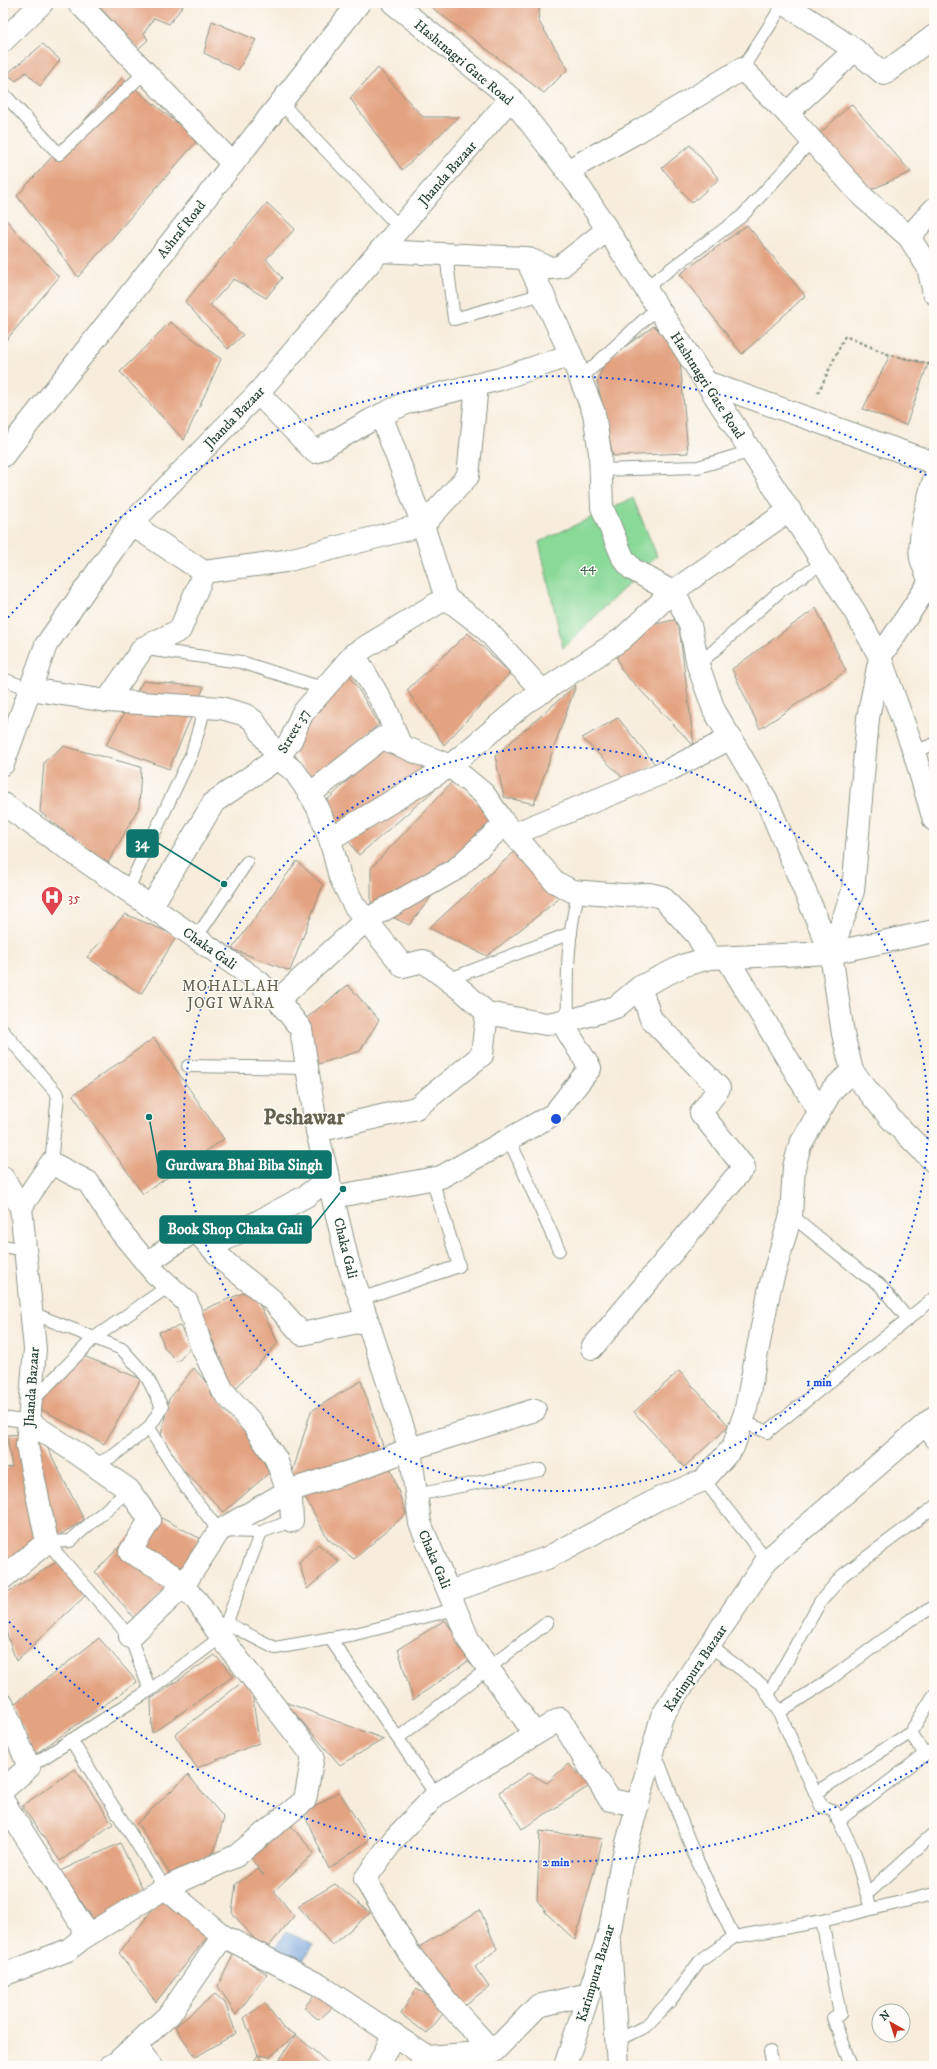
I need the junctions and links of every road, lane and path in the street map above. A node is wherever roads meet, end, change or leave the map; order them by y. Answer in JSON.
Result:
{"nodes":[{"id":1,"x":42,"y":3,"type":"edge"},
{"id":2,"x":79,"y":3,"type":"edge"},
{"id":3,"x":359,"y":3,"type":"edge"},
{"id":4,"x":784,"y":3,"type":"edge"},
{"id":5,"x":396,"y":5,"type":"edge"},
{"id":6,"x":934,"y":36,"type":"edge"},
{"id":7,"x":3,"y":41,"type":"edge"},
{"id":8,"x":855,"y":50,"type":"junction"},
{"id":9,"x":742,"y":69,"type":"junction"},
{"id":10,"x":145,"y":72,"type":"junction"},
{"id":11,"x":3,"y":93,"type":"edge"},
{"id":12,"x":511,"y":98,"type":"junction"},
{"id":13,"x":280,"y":103,"type":"junction"},
{"id":14,"x":787,"y":113,"type":"junction"},
{"id":15,"x":812,"y":140,"type":"junction"},
{"id":16,"x":232,"y":164,"type":"junction"},
{"id":17,"x":567,"y":171,"type":"junction"},
{"id":18,"x":934,"y":209,"type":"edge"},
{"id":19,"x":400,"y":228,"type":"junction"},
{"id":20,"x":607,"y":230,"type":"junction"},
{"id":21,"x":909,"y":237,"type":"junction"},
{"id":22,"x":380,"y":251,"type":"junction"},
{"id":23,"x":446,"y":254,"type":"junction"},
{"id":24,"x":526,"y":258,"type":"junction"},
{"id":25,"x":645,"y":288,"type":"junction"},
{"id":26,"x":934,"y":293,"type":"edge"},
{"id":27,"x":543,"y":294,"type":"junction"},
{"id":28,"x":658,"y":307,"type":"junction"},
{"id":29,"x":571,"y":354,"type":"junction"},
{"id":30,"x":934,"y":365,"type":"edge"},
{"id":31,"x":580,"y":379,"type":"junction"},
{"id":32,"x":706,"y":382,"type":"junction"},
{"id":33,"x":477,"y":385,"type":"junction"},
{"id":34,"x":258,"y":393,"type":"junction"},
{"id":35,"x":381,"y":415,"type":"junction"},
{"id":36,"x":806,"y":417,"type":"junction"},
{"id":37,"x":752,"y":451,"type":"junction"},
{"id":38,"x":3,"y":456,"type":"edge"},
{"id":39,"x":934,"y":463,"type":"edge"},
{"id":40,"x":601,"y":470,"type":"junction"},
{"id":41,"x":934,"y":478,"type":"edge"},
{"id":42,"x":790,"y":510,"type":"junction"},
{"id":43,"x":131,"y":524,"type":"junction"},
{"id":44,"x":423,"y":525,"type":"junction"},
{"id":45,"x":824,"y":562,"type":"junction"},
{"id":46,"x":204,"y":572,"type":"junction"},
{"id":47,"x":932,"y":581,"type":"edge"},
{"id":48,"x":672,"y":592,"type":"junction"},
{"id":49,"x":446,"y":598,"type":"junction"},
{"id":50,"x":143,"y":648,"type":"junction"},
{"id":51,"x":354,"y":654,"type":"junction"},
{"id":52,"x":880,"y":657,"type":"junction"},
{"id":53,"x":698,"y":664,"type":"junction"},
{"id":54,"x":3,"y":678,"type":"edge"},
{"id":55,"x":322,"y":688,"type":"junction"},
{"id":56,"x":30,"y":689,"type":"junction"},
{"id":57,"x":543,"y":692,"type":"junction"},
{"id":58,"x":107,"y":701,"type":"junction"},
{"id":59,"x":205,"y":707,"type":"junction"},
{"id":60,"x":731,"y":738,"type":"junction"},
{"id":61,"x":934,"y":744,"type":"edge"},
{"id":62,"x":400,"y":745,"type":"junction"},
{"id":63,"x":914,"y":752,"type":"junction"},
{"id":64,"x":278,"y":758,"type":"junction"},
{"id":65,"x":3,"y":764,"type":"edge"},
{"id":66,"x":450,"y":766,"type":"junction"},
{"id":67,"x":310,"y":794,"type":"junction"},
{"id":68,"x":3,"y":804,"type":"edge"},
{"id":69,"x":934,"y":820,"type":"edge"},
{"id":70,"x":509,"y":829,"type":"junction"},
{"id":71,"x":330,"y":839,"type":"junction"},
{"id":72,"x":247,"y":862,"type":"dead end"},
{"id":73,"x":127,"y":891,"type":"junction"},
{"id":74,"x":579,"y":891,"type":"junction"},
{"id":75,"x":151,"y":907,"type":"junction"},
{"id":76,"x":366,"y":920,"type":"junction"},
{"id":77,"x":934,"y":931,"type":"edge"},
{"id":78,"x":571,"y":933,"type":"junction"},
{"id":79,"x":196,"y":938,"type":"junction"},
{"id":80,"x":831,"y":953,"type":"junction"},
{"id":81,"x":718,"y":958,"type":"junction"},
{"id":82,"x":447,"y":980,"type":"junction"},
{"id":83,"x":640,"y":987,"type":"junction"},
{"id":84,"x":278,"y":1000,"type":"junction"},
{"id":85,"x":487,"y":1013,"type":"junction"},
{"id":86,"x":565,"y":1020,"type":"junction"},
{"id":87,"x":3,"y":1031,"type":"edge"},
{"id":88,"x":188,"y":1066,"type":"dead end"},
{"id":89,"x":308,"y":1068,"type":"junction"},
{"id":90,"x":852,"y":1071,"type":"junction"},
{"id":91,"x":819,"y":1111,"type":"junction"},
{"id":92,"x":317,"y":1131,"type":"junction"},
{"id":93,"x":509,"y":1139,"type":"junction"},
{"id":94,"x":934,"y":1162,"type":"edge"},
{"id":95,"x":51,"y":1163,"type":"junction"},
{"id":96,"x":3,"y":1178,"type":"edge"},
{"id":97,"x":432,"y":1178,"type":"junction"},
{"id":98,"x":331,"y":1187,"type":"junction"},
{"id":99,"x":21,"y":1207,"type":"junction"},
{"id":100,"x":791,"y":1215,"type":"junction"},
{"id":101,"x":3,"y":1246,"type":"edge"},
{"id":102,"x":211,"y":1247,"type":"junction"},
{"id":103,"x":25,"y":1250,"type":"junction"},
{"id":104,"x":559,"y":1250,"type":"dead end"},
{"id":105,"x":147,"y":1263,"type":"junction"},
{"id":106,"x":169,"y":1286,"type":"junction"},
{"id":107,"x":934,"y":1298,"type":"edge"},
{"id":108,"x":360,"y":1299,"type":"junction"},
{"id":109,"x":32,"y":1313,"type":"junction"},
{"id":110,"x":908,"y":1319,"type":"junction"},
{"id":111,"x":367,"y":1320,"type":"junction"},
{"id":112,"x":94,"y":1338,"type":"junction"},
{"id":113,"x":592,"y":1348,"type":"dead end"},
{"id":114,"x":535,"y":1410,"type":"dead end"},
{"id":115,"x":30,"y":1412,"type":"junction"},
{"id":116,"x":3,"y":1418,"type":"edge"},
{"id":117,"x":742,"y":1421,"type":"junction"},
{"id":118,"x":149,"y":1428,"type":"junction"},
{"id":119,"x":930,"y":1429,"type":"edge"},
{"id":120,"x":410,"y":1449,"type":"junction"},
{"id":121,"x":94,"y":1465,"type":"junction"},
{"id":122,"x":540,"y":1470,"type":"dead end"},
{"id":123,"x":704,"y":1480,"type":"junction"},
{"id":124,"x":129,"y":1490,"type":"junction"},
{"id":125,"x":288,"y":1491,"type":"junction"},
{"id":126,"x":416,"y":1496,"type":"junction"},
{"id":127,"x":934,"y":1507,"type":"edge"},
{"id":128,"x":292,"y":1521,"type":"joint"},
{"id":129,"x":219,"y":1531,"type":"junction"},
{"id":130,"x":261,"y":1532,"type":"junction"},
{"id":131,"x":47,"y":1542,"type":"junction"},
{"id":132,"x":767,"y":1560,"type":"junction"},
{"id":133,"x":3,"y":1578,"type":"edge"},
{"id":134,"x":183,"y":1586,"type":"junction"},
{"id":135,"x":452,"y":1600,"type":"junction"},
{"id":136,"x":934,"y":1606,"type":"edge"},
{"id":137,"x":547,"y":1623,"type":"dead end"},
{"id":138,"x":223,"y":1630,"type":"junction"},
{"id":139,"x":130,"y":1638,"type":"junction"},
{"id":140,"x":330,"y":1638,"type":"junction"},
{"id":141,"x":710,"y":1646,"type":"junction"},
{"id":142,"x":489,"y":1669,"type":"junction"},
{"id":143,"x":150,"y":1690,"type":"junction"},
{"id":144,"x":768,"y":1695,"type":"junction"},
{"id":145,"x":934,"y":1695,"type":"edge"},
{"id":146,"x":3,"y":1705,"type":"edge"},
{"id":147,"x":778,"y":1712,"type":"junction"},
{"id":148,"x":910,"y":1733,"type":"junction"},
{"id":149,"x":534,"y":1734,"type":"junction"},
{"id":150,"x":398,"y":1738,"type":"junction"},
{"id":151,"x":71,"y":1740,"type":"junction"},
{"id":152,"x":653,"y":1749,"type":"junction"},
{"id":153,"x":929,"y":1752,"type":"edge"},
{"id":154,"x":29,"y":1767,"type":"junction"},
{"id":155,"x":3,"y":1790,"type":"edge"},
{"id":156,"x":815,"y":1794,"type":"junction"},
{"id":157,"x":436,"y":1795,"type":"junction"},
{"id":158,"x":3,"y":1801,"type":"edge"},
{"id":159,"x":638,"y":1805,"type":"junction"},
{"id":160,"x":838,"y":1821,"type":"junction"},
{"id":161,"x":934,"y":1833,"type":"edge"},
{"id":162,"x":165,"y":1888,"type":"junction"},
{"id":163,"x":867,"y":1894,"type":"junction"},
{"id":164,"x":934,"y":1894,"type":"edge"},
{"id":165,"x":871,"y":1909,"type":"junction"},
{"id":166,"x":822,"y":1922,"type":"junction"},
{"id":167,"x":610,"y":1930,"type":"junction"},
{"id":168,"x":223,"y":1936,"type":"junction"},
{"id":169,"x":734,"y":1937,"type":"junction"},
{"id":170,"x":83,"y":1938,"type":"junction"},
{"id":171,"x":3,"y":1975,"type":"edge"},
{"id":172,"x":589,"y":1994,"type":"junction"},
{"id":173,"x":394,"y":2034,"type":"junction"},
{"id":174,"x":616,"y":2041,"type":"junction"},
{"id":175,"x":136,"y":2045,"type":"junction"},
{"id":176,"x":493,"y":2052,"type":"junction"},
{"id":177,"x":770,"y":2052,"type":"dead end"},
{"id":178,"x":423,"y":2061,"type":"edge"},
{"id":179,"x":110,"y":2066,"type":"edge"},
{"id":180,"x":151,"y":2066,"type":"edge"},
{"id":181,"x":378,"y":2066,"type":"edge"},
{"id":182,"x":565,"y":2066,"type":"edge"},
{"id":183,"x":618,"y":2066,"type":"edge"},
{"id":184,"x":773,"y":2066,"type":"edge"},
{"id":185,"x":851,"y":2066,"type":"edge"}],
"edges":[{"from":1,"to":7,"type":"street"},
{"from":2,"to":10,"type":"street"},
{"from":3,"to":13,"type":"street","name":"Ashraf Road"},
{"from":4,"to":8,"type":"street"},
{"from":4,"to":9,"type":"lane"},
{"from":5,"to":12,"type":"street","name":"Hashtnagri Gate Road"},
{"from":6,"to":8,"type":"street"},
{"from":8,"to":14,"type":"street"},
{"from":9,"to":14,"type":"street"},
{"from":9,"to":17,"type":"street"},
{"from":10,"to":11,"type":"lane"},
{"from":10,"to":16,"type":"street"},
{"from":12,"to":17,"type":"street","name":"Hashtnagri Gate Road"},
{"from":12,"to":19,"type":"street","name":"Jhanda Bazaar"},
{"from":13,"to":16,"type":"street","name":"Ashraf Road"},
{"from":13,"to":19,"type":"lane"},
{"from":14,"to":15,"type":"street"},
{"from":15,"to":21,"type":"street"},
{"from":15,"to":25,"type":"lane"},
{"from":16,"to":38,"type":"street","name":"Ashraf Road"},
{"from":17,"to":20,"type":"street","name":"Hashtnagri Gate Road"},
{"from":18,"to":21,"type":"street"},
{"from":19,"to":22,"type":"street","name":"Jhanda Bazaar"},
{"from":20,"to":24,"type":"street"},
{"from":20,"to":25,"type":"street","name":"Hashtnagri Gate Road"},
{"from":21,"to":26,"type":"street"},
{"from":22,"to":23,"type":"street"},
{"from":22,"to":34,"type":"street","name":"Jhanda Bazaar"},
{"from":23,"to":24,"type":"street"},
{"from":23,"to":27,"type":"lane"},
{"from":24,"to":27,"type":"street"},
{"from":25,"to":28,"type":"street","name":"Hashtnagri Gate Road"},
{"from":27,"to":29,"type":"street"},
{"from":28,"to":31,"type":"lane"},
{"from":28,"to":32,"type":"street","name":"Hashtnagri Gate Road"},
{"from":29,"to":31,"type":"street"},
{"from":29,"to":33,"type":"street"},
{"from":30,"to":36,"type":"path"},
{"from":31,"to":40,"type":"street"},
{"from":32,"to":36,"type":"street"},
{"from":32,"to":37,"type":"street","name":"Hashtnagri Gate Road"},
{"from":33,"to":35,"type":"street"},
{"from":33,"to":44,"type":"street"},
{"from":34,"to":35,"type":"street"},
{"from":34,"to":43,"type":"street","name":"Jhanda Bazaar"},
{"from":35,"to":44,"type":"street"},
{"from":36,"to":39,"type":"street"},
{"from":37,"to":40,"type":"lane"},
{"from":37,"to":42,"type":"street","name":"Hashtnagri Gate Road"},
{"from":40,"to":48,"type":"street"},
{"from":41,"to":47,"type":"street"},
{"from":42,"to":45,"type":"street","name":"Hashtnagri Gate Road"},
{"from":42,"to":48,"type":"street"},
{"from":43,"to":46,"type":"street"},
{"from":43,"to":56,"type":"street","name":"Jhanda Bazaar"},
{"from":44,"to":46,"type":"street"},
{"from":44,"to":49,"type":"street"},
{"from":45,"to":52,"type":"street","name":"Hashtnagri Gate Road"},
{"from":45,"to":53,"type":"lane"},
{"from":46,"to":50,"type":"street"},
{"from":47,"to":52,"type":"street"},
{"from":48,"to":53,"type":"street"},
{"from":48,"to":57,"type":"street"},
{"from":49,"to":51,"type":"street","name":"Street 37"},
{"from":49,"to":57,"type":"street"},
{"from":50,"to":55,"type":"lane"},
{"from":50,"to":58,"type":"street"},
{"from":51,"to":55,"type":"street","name":"Street 37"},
{"from":51,"to":62,"type":"street"},
{"from":52,"to":63,"type":"street","name":"Hashtnagri Gate Road"},
{"from":52,"to":80,"type":"street"},
{"from":53,"to":60,"type":"street"},
{"from":54,"to":56,"type":"lane"},
{"from":55,"to":64,"type":"street","name":"Street 37"},
{"from":56,"to":58,"type":"street"},
{"from":56,"to":65,"type":"street","name":"Jhanda Bazaar"},
{"from":57,"to":66,"type":"street"},
{"from":58,"to":59,"type":"street"},
{"from":59,"to":64,"type":"street"},
{"from":59,"to":73,"type":"lane"},
{"from":60,"to":70,"type":"street"},
{"from":60,"to":80,"type":"street"},
{"from":61,"to":63,"type":"lane"},
{"from":62,"to":66,"type":"street"},
{"from":62,"to":67,"type":"street"},
{"from":63,"to":69,"type":"street","name":"Hashtnagri Gate Road"},
{"from":64,"to":67,"type":"street"},
{"from":64,"to":75,"type":"street","name":"Street 37"},
{"from":66,"to":70,"type":"street"},
{"from":66,"to":71,"type":"street"},
{"from":67,"to":71,"type":"street"},
{"from":68,"to":73,"type":"street","name":"Chaka Gali"},
{"from":70,"to":74,"type":"street"},
{"from":70,"to":76,"type":"street"},
{"from":71,"to":76,"type":"street"},
{"from":72,"to":79,"type":"lane"},
{"from":73,"to":75,"type":"street","name":"Chaka Gali"},
{"from":74,"to":78,"type":"lane"},
{"from":74,"to":81,"type":"street"},
{"from":75,"to":79,"type":"street","name":"Chaka Gali"},
{"from":76,"to":82,"type":"street"},
{"from":76,"to":84,"type":"street"},
{"from":77,"to":80,"type":"street"},
{"from":78,"to":82,"type":"lane"},
{"from":78,"to":86,"type":"lane"},
{"from":79,"to":84,"type":"street","name":"Chaka Gali"},
{"from":80,"to":81,"type":"street"},
{"from":80,"to":90,"type":"street"},
{"from":81,"to":83,"type":"street"},
{"from":81,"to":91,"type":"street"},
{"from":82,"to":85,"type":"street"},
{"from":83,"to":86,"type":"street"},
{"from":83,"to":113,"type":"street"},
{"from":84,"to":89,"type":"street","name":"Chaka Gali"},
{"from":85,"to":86,"type":"street"},
{"from":85,"to":92,"type":"street"},
{"from":86,"to":93,"type":"street"},
{"from":87,"to":95,"type":"lane"},
{"from":88,"to":89,"type":"lane"},
{"from":89,"to":92,"type":"street","name":"Chaka Gali"},
{"from":90,"to":91,"type":"street"},
{"from":90,"to":94,"type":"street"},
{"from":91,"to":100,"type":"street"},
{"from":92,"to":98,"type":"street","name":"Chaka Gali"},
{"from":93,"to":97,"type":"street"},
{"from":93,"to":104,"type":"lane"},
{"from":95,"to":99,"type":"street"},
{"from":95,"to":105,"type":"street"},
{"from":96,"to":99,"type":"street","name":"Jhanda Bazaar"},
{"from":97,"to":98,"type":"street"},
{"from":97,"to":108,"type":"lane"},
{"from":98,"to":102,"type":"street"},
{"from":98,"to":108,"type":"street","name":"Chaka Gali"},
{"from":99,"to":103,"type":"street","name":"Jhanda Bazaar"},
{"from":100,"to":110,"type":"lane"},
{"from":100,"to":117,"type":"street"},
{"from":101,"to":103,"type":"lane"},
{"from":102,"to":105,"type":"street"},
{"from":102,"to":111,"type":"street"},
{"from":103,"to":109,"type":"street","name":"Jhanda Bazaar"},
{"from":105,"to":106,"type":"street"},
{"from":106,"to":112,"type":"lane"},
{"from":106,"to":125,"type":"street"},
{"from":107,"to":110,"type":"lane"},
{"from":108,"to":111,"type":"street","name":"Chaka Gali"},
{"from":109,"to":112,"type":"lane"},
{"from":109,"to":115,"type":"street","name":"Jhanda Bazaar"},
{"from":110,"to":117,"type":"lane"},
{"from":111,"to":120,"type":"street","name":"Chaka Gali"},
{"from":112,"to":115,"type":"lane"},
{"from":112,"to":118,"type":"lane"},
{"from":114,"to":120,"type":"street"},
{"from":115,"to":116,"type":"lane"},
{"from":115,"to":121,"type":"street"},
{"from":115,"to":131,"type":"street","name":"Jhanda Bazaar"},
{"from":117,"to":123,"type":"street"},
{"from":118,"to":121,"type":"lane"},
{"from":118,"to":129,"type":"lane"},
{"from":119,"to":132,"type":"street","name":"Karimpura Bazaar"},
{"from":120,"to":125,"type":"street"},
{"from":120,"to":126,"type":"street","name":"Chaka Gali"},
{"from":121,"to":124,"type":"street"},
{"from":122,"to":126,"type":"lane"},
{"from":123,"to":132,"type":"lane"},
{"from":123,"to":135,"type":"street"},
{"from":124,"to":131,"type":"lane"},
{"from":124,"to":134,"type":"street"},
{"from":125,"to":128,"type":"street"},
{"from":125,"to":129,"type":"street"},
{"from":126,"to":135,"type":"street","name":"Chaka Gali"},
{"from":127,"to":144,"type":"lane"},
{"from":128,"to":130,"type":"lane"},
{"from":129,"to":130,"type":"lane"},
{"from":129,"to":134,"type":"street"},
{"from":130,"to":138,"type":"lane"},
{"from":131,"to":133,"type":"street"},
{"from":131,"to":139,"type":"lane"},
{"from":132,"to":141,"type":"street","name":"Karimpura Bazaar"},
{"from":134,"to":138,"type":"street"},
{"from":134,"to":139,"type":"street"},
{"from":135,"to":140,"type":"lane"},
{"from":135,"to":142,"type":"street","name":"Chaka Gali"},
{"from":136,"to":147,"type":"lane"},
{"from":137,"to":142,"type":"lane"},
{"from":138,"to":140,"type":"lane"},
{"from":138,"to":143,"type":"lane"},
{"from":138,"to":162,"type":"street"},
{"from":139,"to":143,"type":"lane"},
{"from":140,"to":150,"type":"lane"},
{"from":141,"to":144,"type":"lane"},
{"from":141,"to":152,"type":"street","name":"Karimpura Bazaar"},
{"from":142,"to":149,"type":"street","name":"Chaka Gali"},
{"from":142,"to":150,"type":"lane"},
{"from":143,"to":151,"type":"lane"},
{"from":144,"to":147,"type":"lane"},
{"from":145,"to":148,"type":"lane"},
{"from":146,"to":154,"type":"street"},
{"from":147,"to":156,"type":"lane"},
{"from":148,"to":153,"type":"lane"},
{"from":148,"to":156,"type":"lane"},
{"from":149,"to":157,"type":"street"},
{"from":149,"to":159,"type":"street"},
{"from":150,"to":157,"type":"lane"},
{"from":151,"to":154,"type":"lane"},
{"from":151,"to":162,"type":"lane"},
{"from":152,"to":159,"type":"street","name":"Karimpura Bazaar"},
{"from":152,"to":169,"type":"lane"},
{"from":153,"to":160,"type":"lane"},
{"from":154,"to":155,"type":"street"},
{"from":156,"to":160,"type":"lane"},
{"from":157,"to":176,"type":"street"},
{"from":158,"to":170,"type":"street"},
{"from":159,"to":167,"type":"street","name":"Karimpura Bazaar"},
{"from":160,"to":163,"type":"lane"},
{"from":161,"to":163,"type":"lane"},
{"from":162,"to":168,"type":"street"},
{"from":162,"to":170,"type":"street"},
{"from":163,"to":165,"type":"lane"},
{"from":164,"to":165,"type":"lane"},
{"from":165,"to":166,"type":"lane"},
{"from":166,"to":169,"type":"lane"},
{"from":166,"to":185,"type":"lane"},
{"from":167,"to":172,"type":"street","name":"Karimpura Bazaar"},
{"from":167,"to":174,"type":"street"},
{"from":168,"to":173,"type":"street"},
{"from":168,"to":175,"type":"street"},
{"from":169,"to":174,"type":"lane"},
{"from":170,"to":171,"type":"street"},
{"from":172,"to":176,"type":"street"},
{"from":172,"to":182,"type":"street","name":"Karimpura Bazaar"},
{"from":173,"to":178,"type":"street"},
{"from":173,"to":181,"type":"street"},
{"from":174,"to":183,"type":"street"},
{"from":175,"to":179,"type":"street"},
{"from":175,"to":180,"type":"street"},
{"from":176,"to":178,"type":"street"},
{"from":177,"to":184,"type":"lane"}]}
